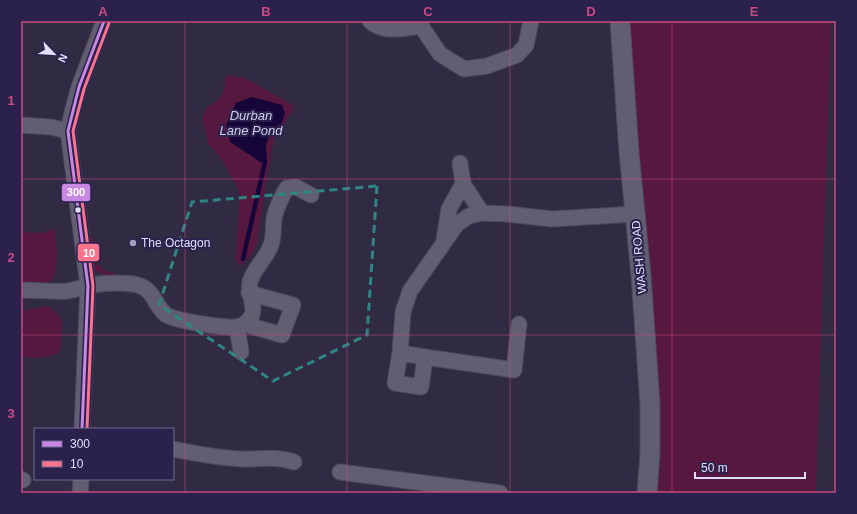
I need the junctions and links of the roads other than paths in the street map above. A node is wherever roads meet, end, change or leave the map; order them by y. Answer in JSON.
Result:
{"nodes":[{"id":1,"x":104,"y":21,"type":"edge"},
{"id":2,"x":370,"y":21,"type":"edge"},
{"id":3,"x":531,"y":21,"type":"edge"},
{"id":4,"x":620,"y":21,"type":"edge"},
{"id":5,"x":421,"y":24,"type":"edge"},
{"id":6,"x":21,"y":125,"type":"edge"},
{"id":7,"x":68,"y":131,"type":"junction"},
{"id":8,"x":460,"y":163,"type":"dead end"},
{"id":9,"x":463,"y":184,"type":"junction"},
{"id":10,"x":311,"y":195,"type":"dead end"},
{"id":11,"x":482,"y":213,"type":"junction"},
{"id":12,"x":635,"y":214,"type":"junction"},
{"id":13,"x":443,"y":243,"type":"junction"},
{"id":14,"x":88,"y":286,"type":"junction"},
{"id":15,"x":21,"y":290,"type":"edge"},
{"id":16,"x":248,"y":293,"type":"junction"},
{"id":17,"x":519,"y":324,"type":"dead end"},
{"id":18,"x":241,"y":326,"type":"junction"},
{"id":19,"x":241,"y":352,"type":"dead end"},
{"id":20,"x":400,"y":353,"type":"junction"},
{"id":21,"x":426,"y":358,"type":"junction"},
{"id":22,"x":82,"y":428,"type":"edge"},
{"id":23,"x":174,"y":449,"type":"edge"},
{"id":24,"x":294,"y":462,"type":"dead end"},
{"id":25,"x":340,"y":472,"type":"dead end"},
{"id":26,"x":81,"y":480,"type":"edge"},
{"id":27,"x":80,"y":493,"type":"edge"},
{"id":28,"x":500,"y":493,"type":"edge"},
{"id":29,"x":647,"y":493,"type":"edge"}],
"edges":[{"from":1,"to":7,"type":"street"},
{"from":2,"to":5,"type":"street"},
{"from":3,"to":5,"type":"street"},
{"from":4,"to":12,"type":"street","name":"WASH ROAD"},
{"from":6,"to":7,"type":"street"},
{"from":7,"to":14,"type":"street"},
{"from":8,"to":9,"type":"street"},
{"from":9,"to":11,"type":"street"},
{"from":9,"to":13,"type":"street"},
{"from":10,"to":16,"type":"street"},
{"from":11,"to":12,"type":"street"},
{"from":11,"to":13,"type":"street"},
{"from":12,"to":29,"type":"street","name":"WASH ROAD"},
{"from":13,"to":20,"type":"street"},
{"from":14,"to":15,"type":"street"},
{"from":14,"to":18,"type":"street"},
{"from":14,"to":22,"type":"street"},
{"from":16,"to":18,"type":"street"},
{"from":16,"to":18,"type":"street"},
{"from":17,"to":21,"type":"street"},
{"from":18,"to":19,"type":"street"},
{"from":20,"to":21,"type":"street"},
{"from":20,"to":21,"type":"street"},
{"from":23,"to":24,"type":"street"},
{"from":25,"to":28,"type":"street"},
{"from":26,"to":27,"type":"street"}]}
